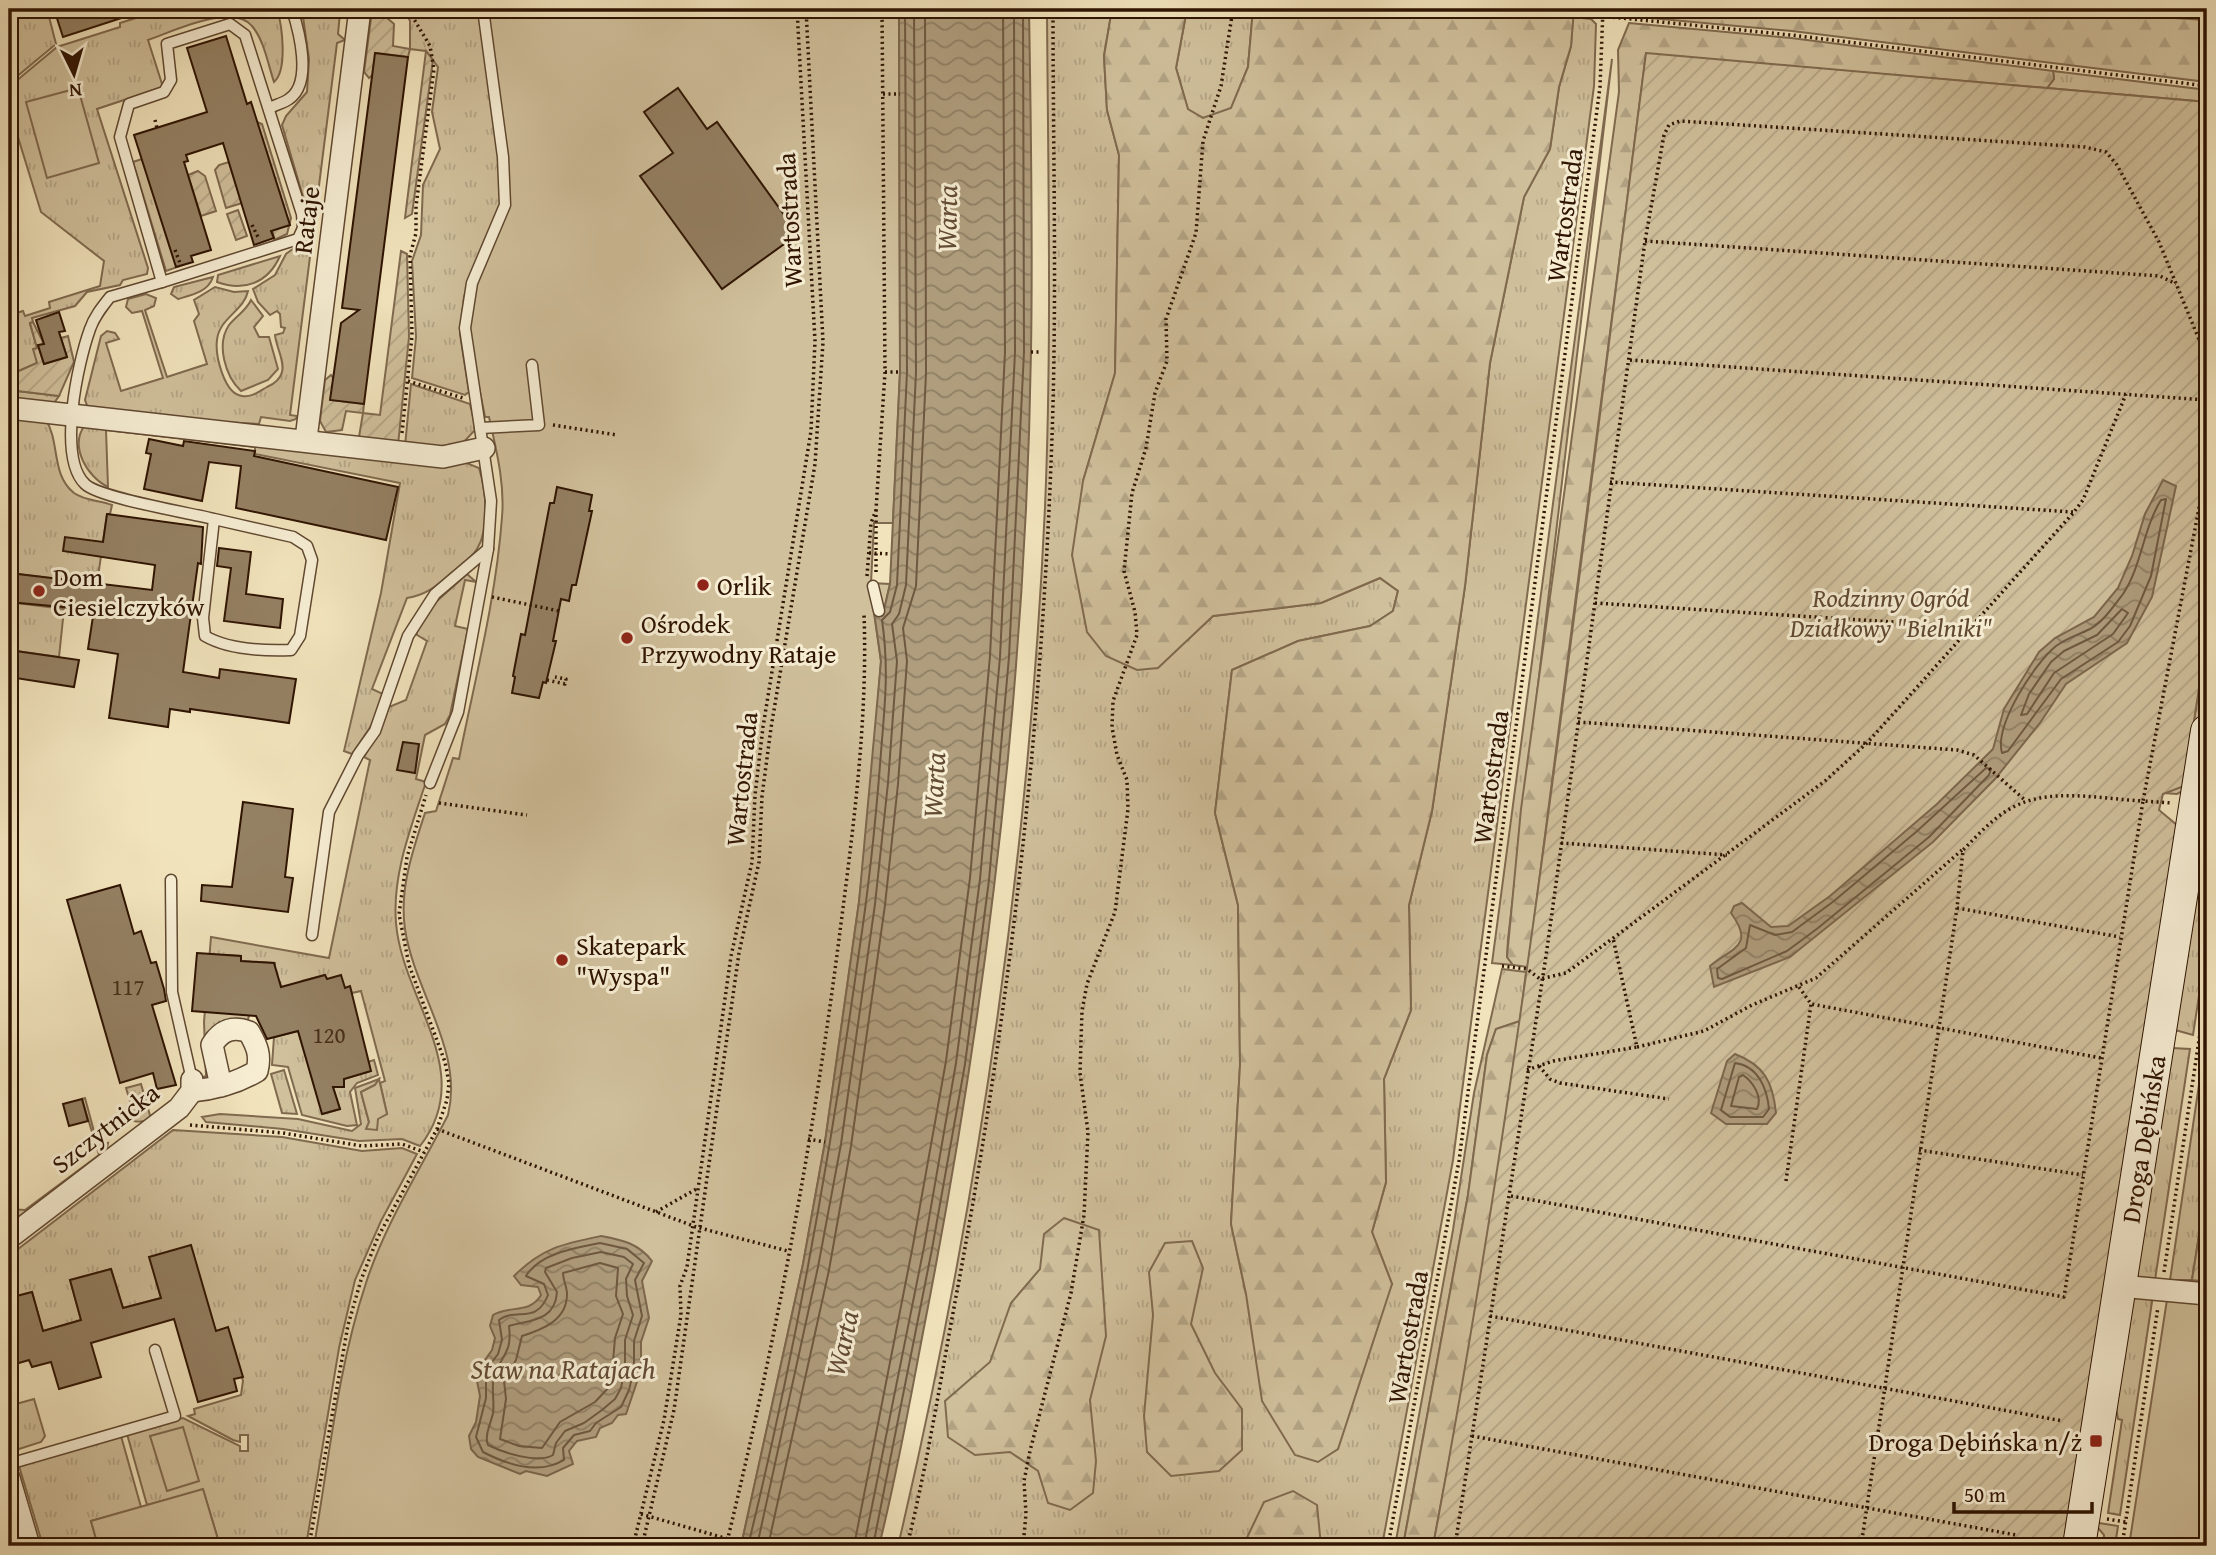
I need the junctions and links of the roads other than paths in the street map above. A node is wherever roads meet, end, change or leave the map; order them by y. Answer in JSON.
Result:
{"nodes":[{"id":1,"x":292,"y":9,"type":"edge"},
{"id":2,"x":360,"y":9,"type":"edge"},
{"id":3,"x":483,"y":9,"type":"edge"},
{"id":4,"x":269,"y":108,"type":"junction"},
{"id":5,"x":162,"y":282,"type":"junction"},
{"id":6,"x":532,"y":365,"type":"dead end"},
{"id":7,"x":9,"y":408,"type":"edge"},
{"id":8,"x":72,"y":415,"type":"junction"},
{"id":9,"x":482,"y":438,"type":"junction"},
{"id":10,"x":306,"y":439,"type":"junction"},
{"id":11,"x":214,"y":519,"type":"junction"},
{"id":12,"x":488,"y":549,"type":"junction"},
{"id":13,"x":870,"y":584,"type":"road end"},
{"id":14,"x":879,"y":611,"type":"dead end"},
{"id":15,"x":2207,"y":731,"type":"edge"},
{"id":16,"x":430,"y":783,"type":"road end"},
{"id":17,"x":171,"y":880,"type":"dead end"},
{"id":18,"x":312,"y":935,"type":"dead end"},
{"id":19,"x":202,"y":1087,"type":"joint"},
{"id":20,"x":9,"y":1238,"type":"edge"},
{"id":21,"x":2120,"y":1286,"type":"junction"},
{"id":22,"x":2207,"y":1294,"type":"edge"},
{"id":23,"x":155,"y":1350,"type":"dead end"},
{"id":24,"x":9,"y":1464,"type":"edge"},
{"id":25,"x":9,"y":1478,"type":"edge"},
{"id":26,"x":29,"y":1546,"type":"edge"},
{"id":27,"x":2080,"y":1546,"type":"edge"}],
"edges":[{"from":1,"to":4,"type":"lane"},
{"from":2,"to":10,"type":"street","name":"Rataje"},
{"from":3,"to":9,"type":"lane"},
{"from":4,"to":5,"type":"lane"},
{"from":4,"to":5,"type":"lane"},
{"from":5,"to":8,"type":"lane"},
{"from":6,"to":9,"type":"lane"},
{"from":7,"to":8,"type":"street"},
{"from":8,"to":10,"type":"street"},
{"from":8,"to":11,"type":"lane"},
{"from":9,"to":10,"type":"street"},
{"from":9,"to":12,"type":"lane"},
{"from":11,"to":11,"type":"lane"},
{"from":12,"to":16,"type":"lane"},
{"from":12,"to":18,"type":"lane"},
{"from":13,"to":14,"type":"lane"},
{"from":15,"to":21,"type":"street","name":"Droga Dębińska"},
{"from":17,"to":19,"type":"lane"},
{"from":19,"to":20,"type":"street","name":"Szczytnicka"},
{"from":21,"to":22,"type":"street"},
{"from":21,"to":27,"type":"street","name":"Droga Dębińska"},
{"from":23,"to":24,"type":"lane"},
{"from":25,"to":26,"type":"street"}]}
